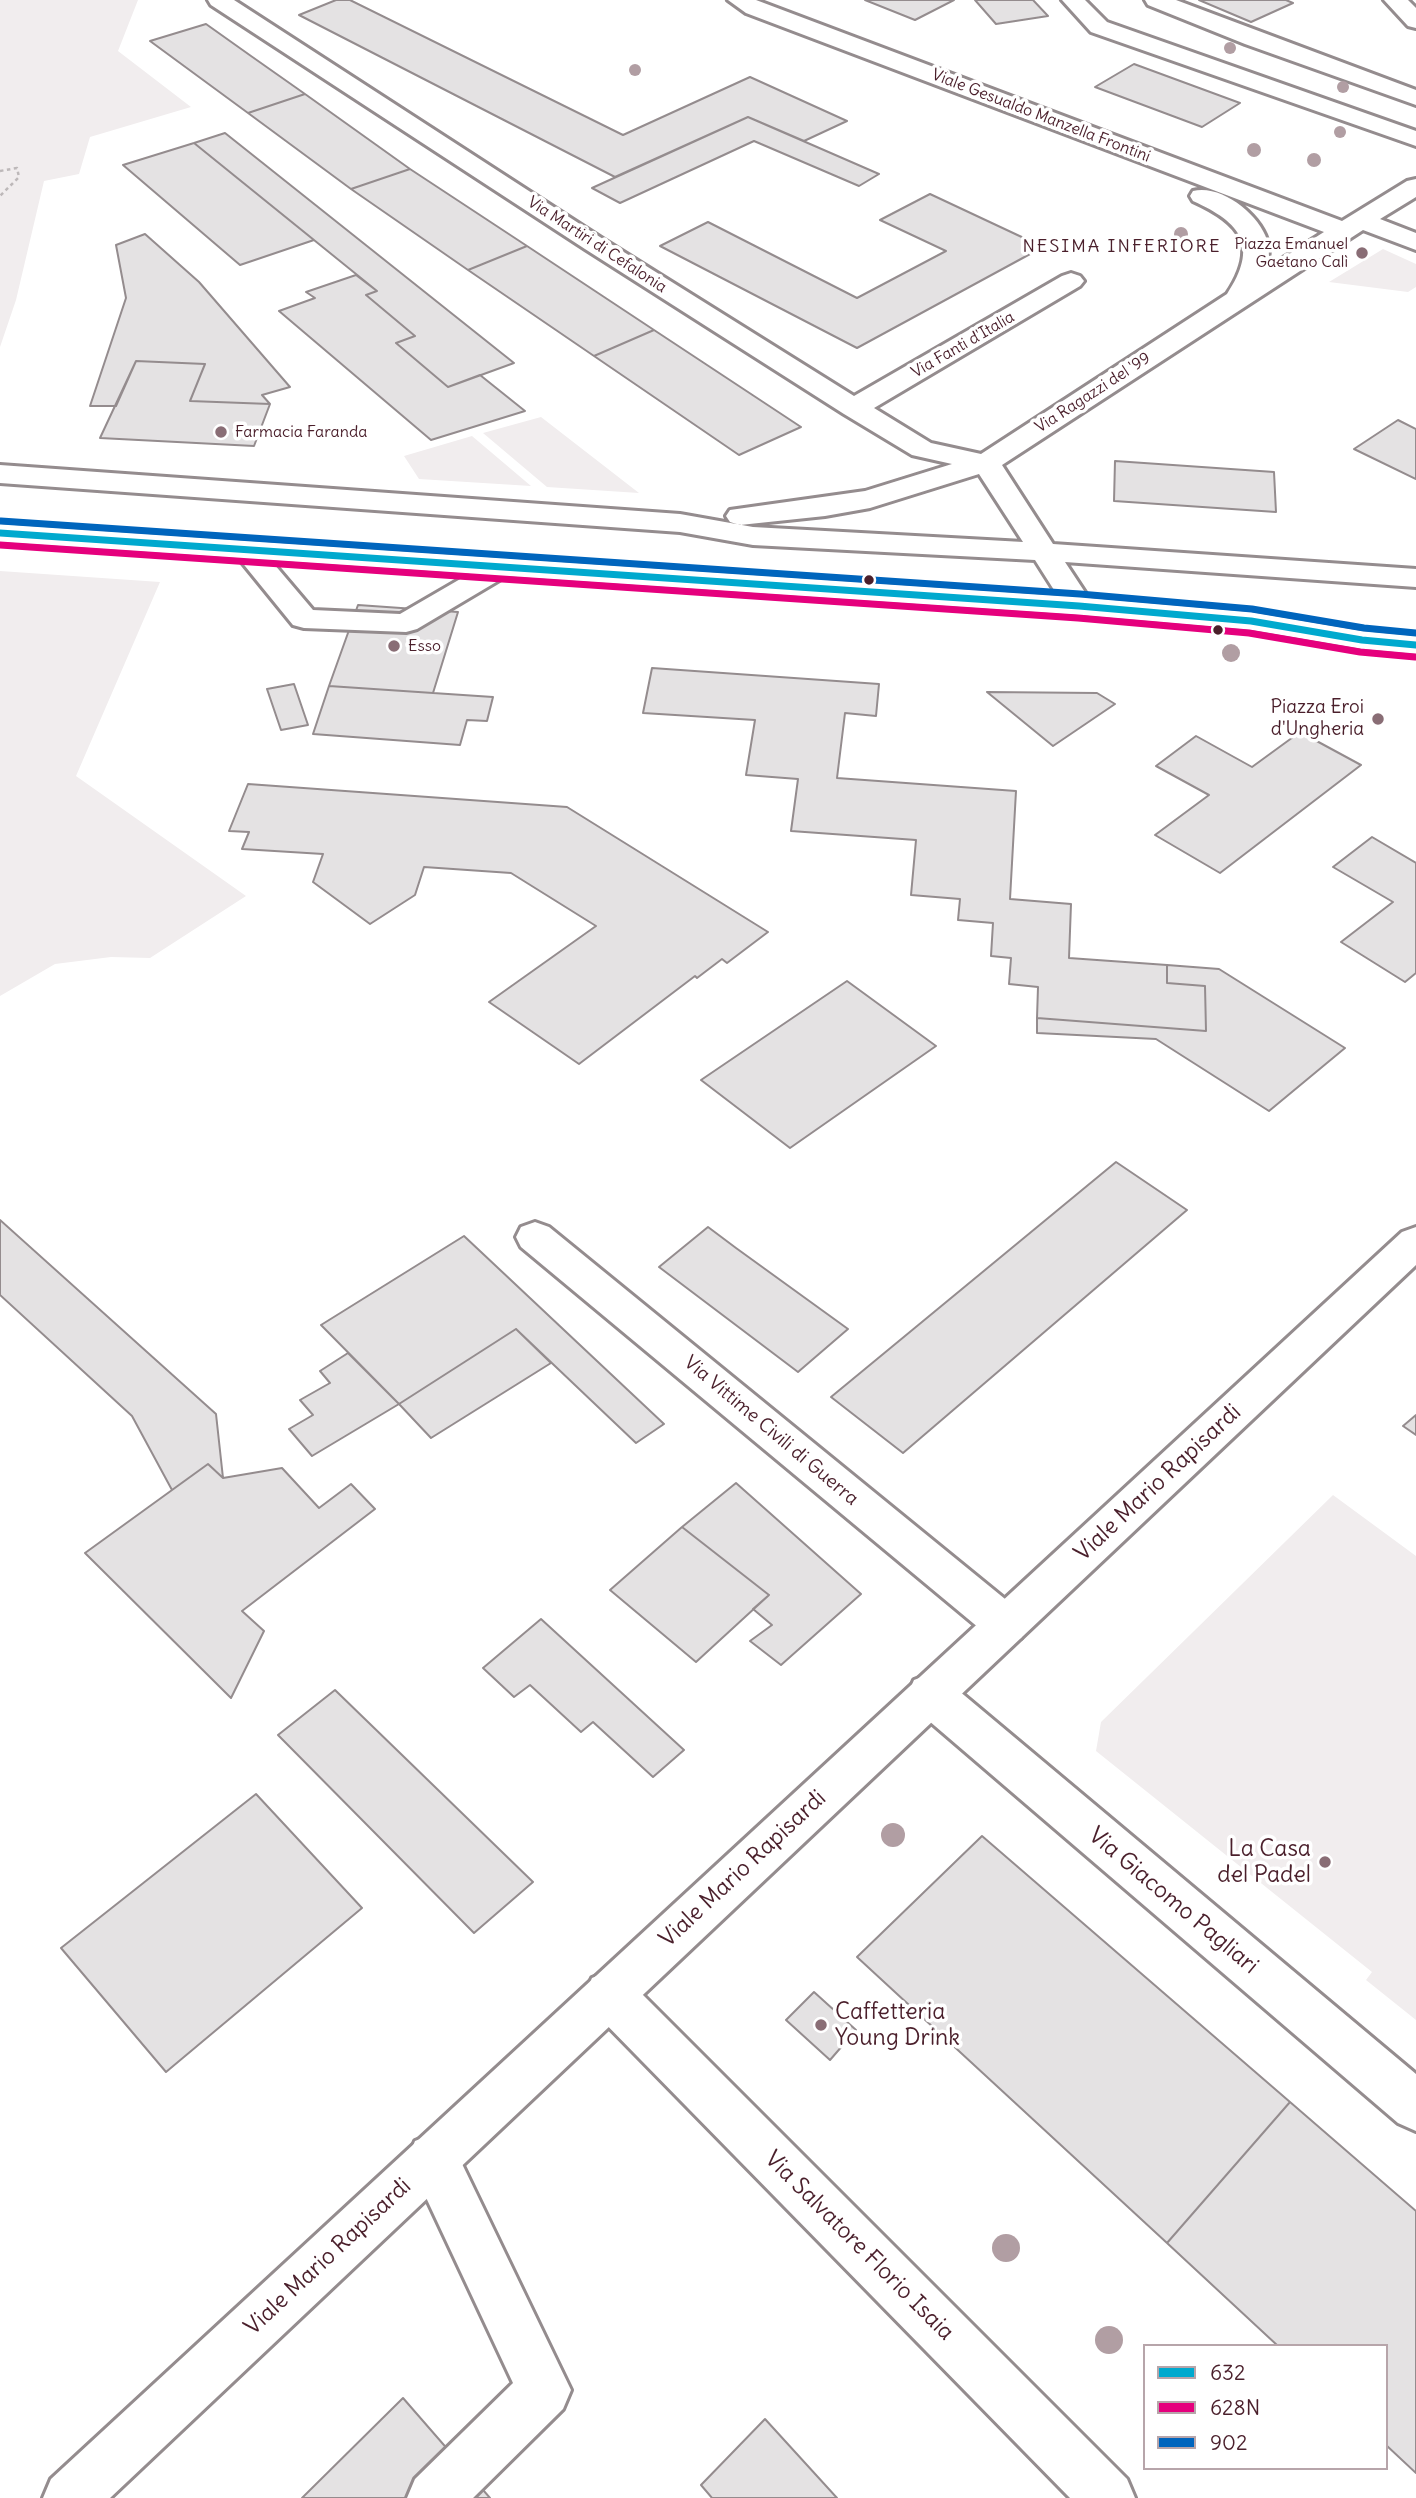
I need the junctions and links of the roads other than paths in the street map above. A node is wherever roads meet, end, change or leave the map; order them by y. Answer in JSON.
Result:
{"nodes":[{"id":1,"x":219,"y":0,"type":"edge"},
{"id":2,"x":717,"y":0,"type":"edge"},
{"id":3,"x":1073,"y":0,"type":"edge"},
{"id":4,"x":1156,"y":0,"type":"edge"},
{"id":5,"x":1395,"y":0,"type":"edge"},
{"id":6,"x":747,"y":4,"type":"edge"},
{"id":7,"x":1416,"y":21,"type":"edge"},
{"id":8,"x":1416,"y":98,"type":"edge"},
{"id":9,"x":1416,"y":139,"type":"edge"},
{"id":10,"x":1104,"y":140,"type":"junction"},
{"id":11,"x":1416,"y":186,"type":"edge"},
{"id":12,"x":1352,"y":226,"type":"junction"},
{"id":13,"x":1416,"y":242,"type":"edge"},
{"id":14,"x":1071,"y":281,"type":"dead end"},
{"id":15,"x":1237,"y":299,"type":"junction"},
{"id":16,"x":854,"y":408,"type":"junction"},
{"id":17,"x":986,"y":463,"type":"junction"},
{"id":18,"x":0,"y":474,"type":"edge"},
{"id":19,"x":680,"y":523,"type":"junction"},
{"id":20,"x":0,"y":533,"type":"edge"},
{"id":21,"x":247,"y":550,"type":"junction"},
{"id":22,"x":1044,"y":552,"type":"junction"},
{"id":23,"x":503,"y":566,"type":"junction"},
{"id":24,"x":1416,"y":578,"type":"edge"},
{"id":25,"x":1079,"y":606,"type":"junction"},
{"id":26,"x":1416,"y":619,"type":"edge"},
{"id":27,"x":1251,"y":621,"type":"junction"},
{"id":28,"x":1416,"y":645,"type":"edge"},
{"id":29,"x":536,"y":1237,"type":"dead end"},
{"id":30,"x":1416,"y":1242,"type":"edge"},
{"id":31,"x":1006,"y":1625,"type":"junction"},
{"id":32,"x":930,"y":1694,"type":"junction"},
{"id":33,"x":609,"y":1994,"type":"junction"},
{"id":34,"x":1416,"y":2106,"type":"edge"},
{"id":35,"x":433,"y":2159,"type":"junction"},
{"id":36,"x":70,"y":2498,"type":"edge"},
{"id":37,"x":434,"y":2498,"type":"edge"},
{"id":38,"x":1108,"y":2498,"type":"edge"}],
"edges":[{"from":1,"to":16,"type":"street","name":"Via Martiri di Cefalonia"},
{"from":2,"to":6,"type":"street","name":"Viale Gesualdo Manzella Frontini"},
{"from":3,"to":9,"type":"street"},
{"from":4,"to":8,"type":"street"},
{"from":5,"to":7,"type":"street"},
{"from":6,"to":10,"type":"street","name":"Viale Gesualdo Manzella Frontini"},
{"from":10,"to":12,"type":"street","name":"Viale Gesualdo Manzella Frontini"},
{"from":10,"to":15,"type":"street"},
{"from":11,"to":12,"type":"street","name":"Via Ragazzi del '99"},
{"from":12,"to":13,"type":"street","name":"Viale Gesualdo Manzella Frontini"},
{"from":12,"to":15,"type":"street","name":"Via Ragazzi del '99"},
{"from":14,"to":16,"type":"street","name":"Via Fanti d'Italia"},
{"from":15,"to":17,"type":"street","name":"Via Ragazzi del '99"},
{"from":16,"to":17,"type":"street","name":"Via Martiri di Cefalonia"},
{"from":17,"to":19,"type":"street","name":"Via Ragazzi del '99"},
{"from":17,"to":22,"type":"street"},
{"from":18,"to":19,"type":"street"},
{"from":19,"to":22,"type":"street"},
{"from":20,"to":21,"type":"street"},
{"from":21,"to":23,"type":"street"},
{"from":21,"to":23,"type":"street"},
{"from":22,"to":24,"type":"street"},
{"from":22,"to":25,"type":"street"},
{"from":23,"to":25,"type":"street"},
{"from":25,"to":27,"type":"street"},
{"from":26,"to":27,"type":"street"},
{"from":27,"to":28,"type":"street"},
{"from":29,"to":31,"type":"street","name":"Via Vittime Civili di Guerra"},
{"from":30,"to":31,"type":"street","name":"Viale Mario Rapisardi"},
{"from":31,"to":32,"type":"street","name":"Viale Mario Rapisardi"},
{"from":32,"to":33,"type":"street","name":"Viale Mario Rapisardi"},
{"from":32,"to":34,"type":"street","name":"Via Giacomo Pagliari"},
{"from":33,"to":35,"type":"street","name":"Viale Mario Rapisardi"},
{"from":33,"to":38,"type":"street","name":"Via Salvatore Florio Isaia"},
{"from":35,"to":36,"type":"street","name":"Viale Mario Rapisardi"},
{"from":35,"to":37,"type":"street"}]}
